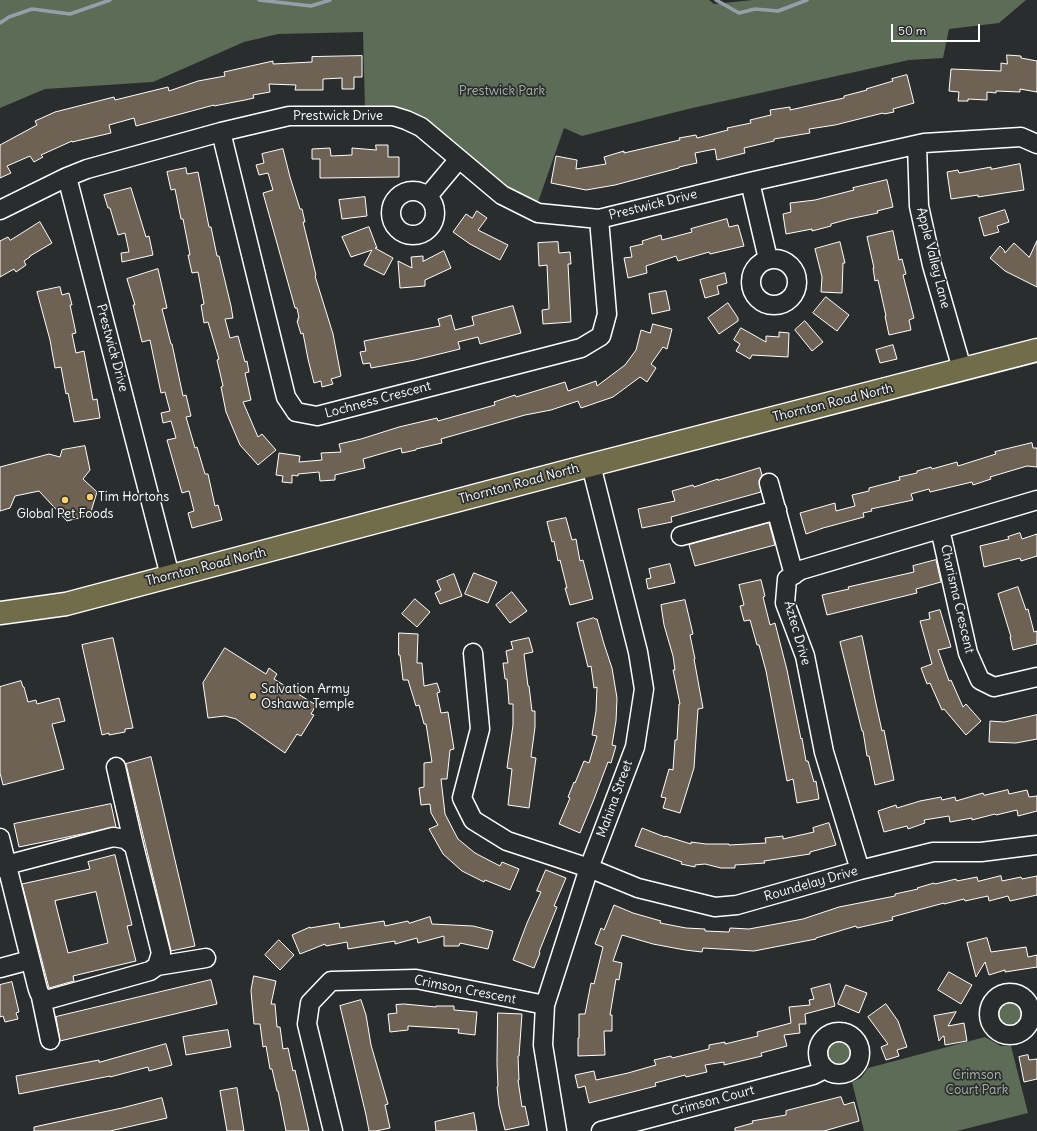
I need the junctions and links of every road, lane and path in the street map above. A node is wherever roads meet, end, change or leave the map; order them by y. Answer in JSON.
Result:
{"nodes":[{"id":1,"x":221,"y":132,"type":"junction"},
{"id":2,"x":1037,"y":144,"type":"edge"},
{"id":3,"x":917,"y":145,"type":"junction"},
{"id":4,"x":460,"y":159,"type":"junction"},
{"id":5,"x":67,"y":177,"type":"junction"},
{"id":6,"x":750,"y":182,"type":"junction"},
{"id":7,"x":428,"y":196,"type":"dead end"},
{"id":8,"x":0,"y":210,"type":"edge"},
{"id":9,"x":599,"y":218,"type":"junction"},
{"id":10,"x":768,"y":259,"type":"dead end"},
{"id":11,"x":1037,"y":350,"type":"edge"},
{"id":12,"x":962,"y":369,"type":"junction"},
{"id":13,"x":590,"y":465,"type":"junction"},
{"id":14,"x":769,"y":483,"type":"dead end"},
{"id":15,"x":1037,"y":500,"type":"edge"},
{"id":16,"x":777,"y":510,"type":"junction"},
{"id":17,"x":940,"y":529,"type":"junction"},
{"id":18,"x":681,"y":536,"type":"dead end"},
{"id":19,"x":794,"y":575,"type":"junction"},
{"id":20,"x":170,"y":576,"type":"junction"},
{"id":21,"x":0,"y":613,"type":"edge"},
{"id":22,"x":473,"y":653,"type":"dead end"},
{"id":23,"x":1037,"y":676,"type":"edge"},
{"id":24,"x":116,"y":767,"type":"dead end"},
{"id":25,"x":0,"y":838,"type":"edge"},
{"id":26,"x":1037,"y":845,"type":"edge"},
{"id":27,"x":134,"y":846,"type":"junction"},
{"id":28,"x":3,"y":867,"type":"edge"},
{"id":29,"x":589,"y":868,"type":"junction"},
{"id":30,"x":860,"y":870,"type":"junction"},
{"id":31,"x":206,"y":958,"type":"dead end"},
{"id":32,"x":30,"y":960,"type":"junction"},
{"id":33,"x":157,"y":966,"type":"junction"},
{"id":34,"x":0,"y":968,"type":"edge"},
{"id":35,"x":41,"y":997,"type":"junction"},
{"id":36,"x":544,"y":1005,"type":"junction"},
{"id":37,"x":50,"y":1040,"type":"dead end"},
{"id":38,"x":825,"y":1069,"type":"dead end"},
{"id":39,"x":333,"y":1131,"type":"edge"},
{"id":40,"x":557,"y":1131,"type":"edge"},
{"id":41,"x":601,"y":1131,"type":"edge"}],
"edges":[{"from":1,"to":4,"type":"street","name":"Prestwick Drive"},
{"from":1,"to":5,"type":"street","name":"Prestwick Drive"},
{"from":1,"to":9,"type":"street","name":"Lochness Crescent"},
{"from":2,"to":3,"type":"street","name":"Prestwick Drive"},
{"from":3,"to":6,"type":"street","name":"Prestwick Drive"},
{"from":3,"to":12,"type":"street","name":"Apple Valley Lane"},
{"from":4,"to":7,"type":"street"},
{"from":4,"to":9,"type":"street","name":"Prestwick Drive"},
{"from":5,"to":8,"type":"street"},
{"from":5,"to":20,"type":"street","name":"Prestwick Drive"},
{"from":6,"to":9,"type":"street","name":"Prestwick Drive"},
{"from":6,"to":10,"type":"street"},
{"from":11,"to":12,"type":"main road","name":"Thornton Road North"},
{"from":12,"to":13,"type":"main road","name":"Thornton Road North"},
{"from":13,"to":20,"type":"main road","name":"Thornton Road North"},
{"from":13,"to":29,"type":"street","name":"Mahina Street"},
{"from":14,"to":16,"type":"street"},
{"from":15,"to":17,"type":"street"},
{"from":16,"to":18,"type":"street"},
{"from":16,"to":19,"type":"street"},
{"from":17,"to":19,"type":"street"},
{"from":17,"to":23,"type":"street","name":"Charisma Crescent"},
{"from":19,"to":30,"type":"street","name":"Aztec Drive"},
{"from":20,"to":21,"type":"main road","name":"Thornton Road North"},
{"from":22,"to":29,"type":"street","name":"Roundelay Drive"},
{"from":24,"to":27,"type":"street"},
{"from":25,"to":28,"type":"street"},
{"from":26,"to":30,"type":"street","name":"Roundelay Drive"},
{"from":27,"to":28,"type":"street"},
{"from":27,"to":33,"type":"street"},
{"from":28,"to":32,"type":"street"},
{"from":29,"to":30,"type":"street","name":"Roundelay Drive"},
{"from":29,"to":36,"type":"street","name":"Mahina Street"},
{"from":31,"to":33,"type":"street"},
{"from":32,"to":34,"type":"street"},
{"from":32,"to":35,"type":"street"},
{"from":33,"to":35,"type":"street"},
{"from":35,"to":37,"type":"street"},
{"from":36,"to":39,"type":"street","name":"Crimson Crescent"},
{"from":36,"to":40,"type":"street","name":"Mahina Street"},
{"from":38,"to":41,"type":"street","name":"Crimson Court"}]}
